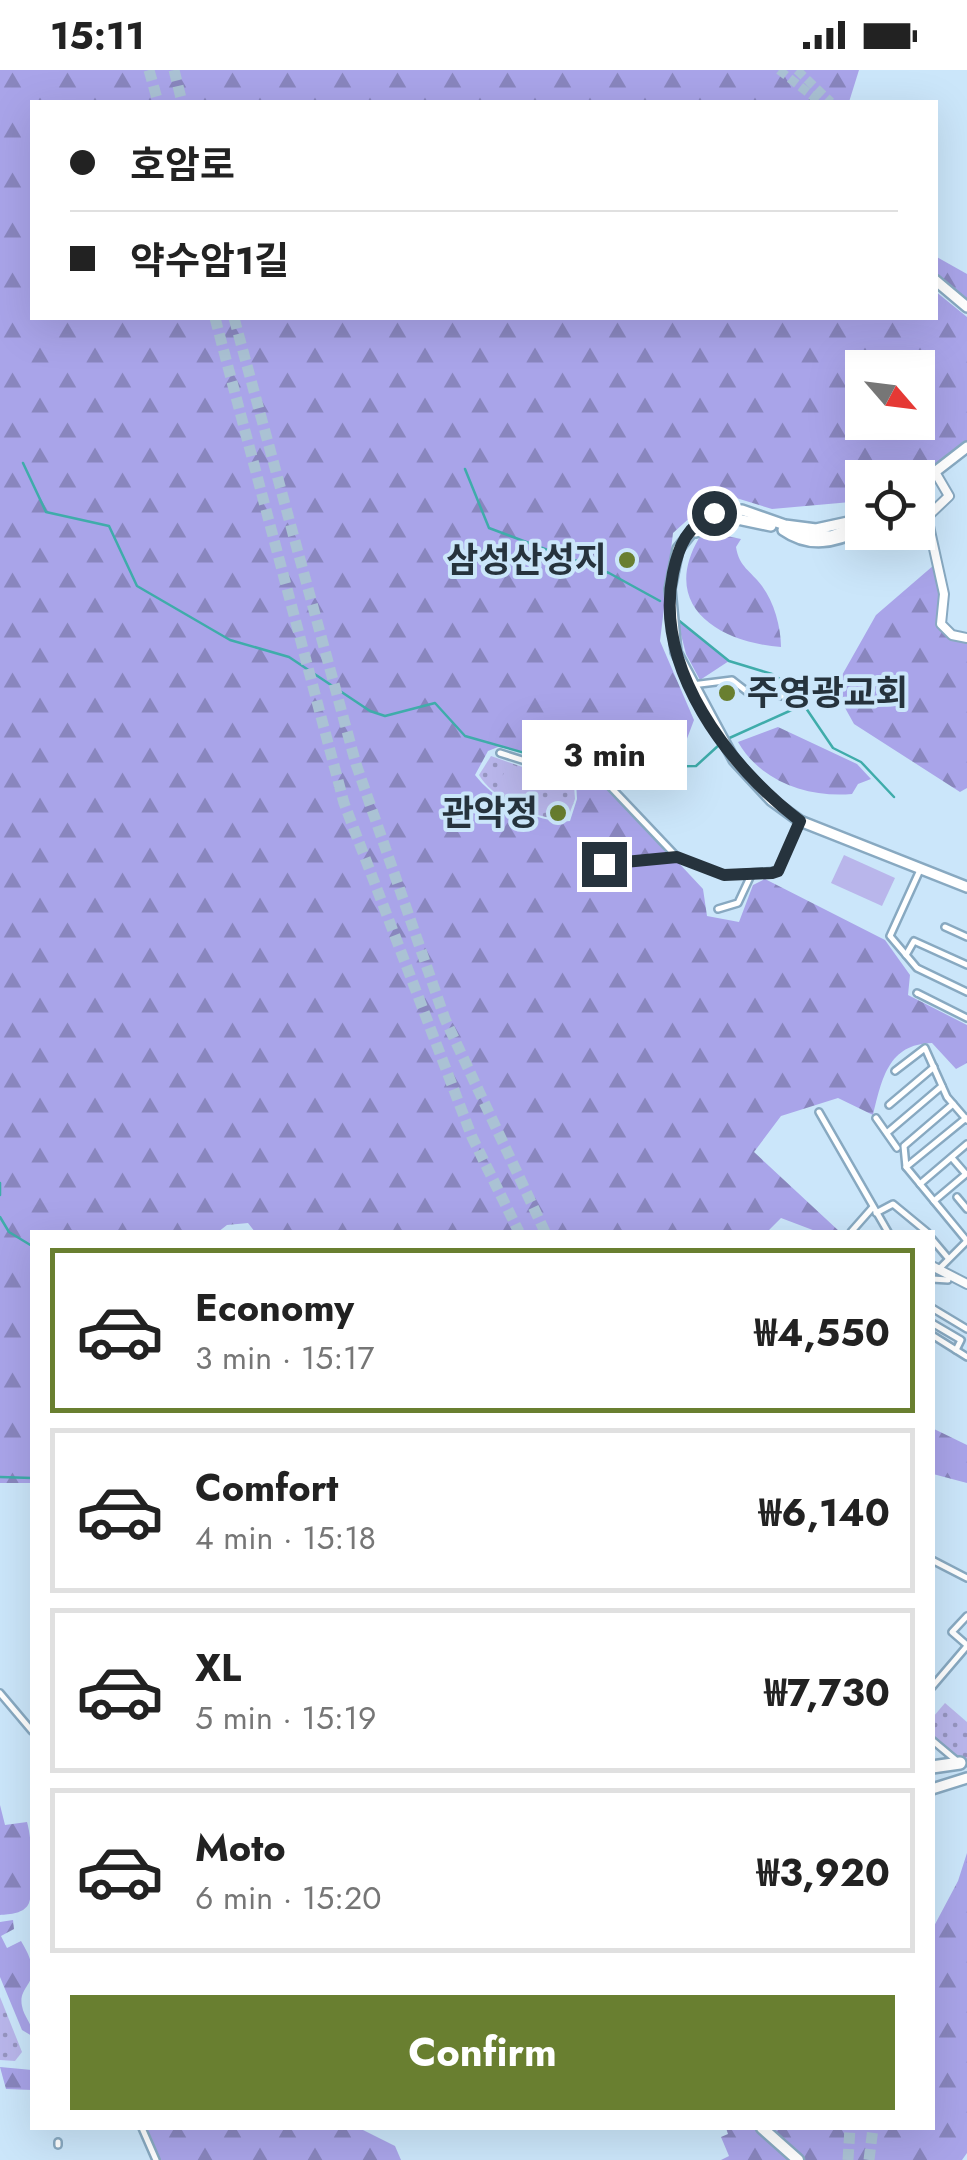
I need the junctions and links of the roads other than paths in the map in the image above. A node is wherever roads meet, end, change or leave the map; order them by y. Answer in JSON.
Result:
{"nodes":[{"id":1,"x":938,"y":286,"type":"edge"},
{"id":2,"x":967,"y":310,"type":"edge"},
{"id":3,"x":967,"y":450,"type":"edge"},
{"id":4,"x":936,"y":474,"type":"joint"},
{"id":5,"x":845,"y":531,"type":"edge"},
{"id":6,"x":831,"y":536,"type":"junction"},
{"id":7,"x":967,"y":638,"type":"edge"},
{"id":8,"x":692,"y":685,"type":"junction"},
{"id":9,"x":798,"y":698,"type":"dead end"},
{"id":10,"x":500,"y":752,"type":"dead end"},
{"id":11,"x":801,"y":819,"type":"junction"},
{"id":12,"x":677,"y":857,"type":"junction"},
{"id":13,"x":604,"y":864,"type":"dead end"},
{"id":14,"x":921,"y":867,"type":"junction"},
{"id":15,"x":752,"y":873,"type":"junction"},
{"id":16,"x":967,"y":885,"type":"edge"},
{"id":17,"x":718,"y":909,"type":"dead end"},
{"id":18,"x":944,"y":927,"type":"dead end"},
{"id":19,"x":967,"y":937,"type":"edge"},
{"id":20,"x":906,"y":955,"type":"junction"},
{"id":21,"x":967,"y":965,"type":"edge"},
{"id":22,"x":967,"y":992,"type":"edge"},
{"id":23,"x":917,"y":994,"type":"dead end"},
{"id":24,"x":967,"y":1018,"type":"edge"},
{"id":25,"x":934,"y":1068,"type":"junction"},
{"id":26,"x":895,"y":1071,"type":"dead end"},
{"id":27,"x":942,"y":1086,"type":"junction"},
{"id":28,"x":953,"y":1104,"type":"junction"},
{"id":29,"x":888,"y":1105,"type":"dead end"},
{"id":30,"x":819,"y":1112,"type":"dead end"},
{"id":31,"x":876,"y":1118,"type":"dead end"},
{"id":32,"x":966,"y":1119,"type":"edge"},
{"id":33,"x":888,"y":1132,"type":"junction"},
{"id":34,"x":967,"y":1144,"type":"edge"},
{"id":35,"x":897,"y":1148,"type":"dead end"},
{"id":36,"x":952,"y":1158,"type":"junction"},
{"id":37,"x":906,"y":1168,"type":"junction"},
{"id":38,"x":966,"y":1175,"type":"edge"},
{"id":39,"x":920,"y":1184,"type":"junction"},
{"id":40,"x":957,"y":1197,"type":"dead end"},
{"id":41,"x":934,"y":1200,"type":"junction"},
{"id":42,"x":967,"y":1209,"type":"edge"},
{"id":43,"x":874,"y":1210,"type":"junction"},
{"id":44,"x":851,"y":1230,"type":"edge"},
{"id":45,"x":887,"y":1230,"type":"edge"},
{"id":46,"x":925,"y":1230,"type":"edge"},
{"id":47,"x":967,"y":1241,"type":"edge"},
{"id":48,"x":939,"y":1264,"type":"edge"},
{"id":49,"x":935,"y":1279,"type":"edge"},
{"id":50,"x":948,"y":1280,"type":"dead end"},
{"id":51,"x":967,"y":1282,"type":"edge"},
{"id":52,"x":935,"y":1310,"type":"edge"},
{"id":53,"x":935,"y":1325,"type":"edge"},
{"id":54,"x":967,"y":1329,"type":"edge"},
{"id":55,"x":935,"y":1338,"type":"edge"},
{"id":56,"x":956,"y":1350,"type":"junction"},
{"id":57,"x":967,"y":1357,"type":"edge"},
{"id":58,"x":935,"y":1562,"type":"edge"},
{"id":59,"x":967,"y":1578,"type":"edge"},
{"id":60,"x":967,"y":1616,"type":"edge"},
{"id":61,"x":967,"y":1646,"type":"edge"},
{"id":62,"x":935,"y":1683,"type":"edge"},
{"id":63,"x":0,"y":1693,"type":"edge"},
{"id":64,"x":30,"y":1729,"type":"edge"},
{"id":65,"x":963,"y":1762,"type":"edge"},
{"id":66,"x":937,"y":1763,"type":"edge"},
{"id":67,"x":967,"y":1778,"type":"edge"},
{"id":68,"x":935,"y":1789,"type":"edge"},
{"id":69,"x":143,"y":2130,"type":"edge"},
{"id":70,"x":764,"y":2130,"type":"edge"},
{"id":71,"x":156,"y":2160,"type":"edge"},
{"id":72,"x":798,"y":2160,"type":"edge"}],
"edges":[{"from":1,"to":2,"type":"main road"},
{"from":3,"to":4,"type":"main road"},
{"from":4,"to":7,"type":"street"},
{"from":5,"to":6,"type":"main road"},
{"from":6,"to":8,"type":"main road"},
{"from":6,"to":8,"type":"main road"},
{"from":8,"to":9,"type":"street"},
{"from":8,"to":11,"type":"main road"},
{"from":8,"to":11,"type":"main road"},
{"from":10,"to":12,"type":"street"},
{"from":11,"to":14,"type":"main road"},
{"from":11,"to":15,"type":"street"},
{"from":11,"to":16,"type":"main road"},
{"from":12,"to":13,"type":"street"},
{"from":12,"to":15,"type":"street"},
{"from":14,"to":16,"type":"main road"},
{"from":14,"to":20,"type":"street"},
{"from":15,"to":17,"type":"street"},
{"from":18,"to":19,"type":"street"},
{"from":20,"to":21,"type":"street"},
{"from":20,"to":22,"type":"street"},
{"from":23,"to":24,"type":"street"},
{"from":25,"to":26,"type":"street"},
{"from":25,"to":27,"type":"street"},
{"from":25,"to":29,"type":"street"},
{"from":27,"to":28,"type":"street"},
{"from":27,"to":33,"type":"street"},
{"from":28,"to":32,"type":"street"},
{"from":28,"to":37,"type":"street"},
{"from":30,"to":43,"type":"street"},
{"from":31,"to":33,"type":"street"},
{"from":32,"to":37,"type":"street"},
{"from":33,"to":35,"type":"street"},
{"from":34,"to":36,"type":"street"},
{"from":36,"to":38,"type":"street"},
{"from":36,"to":39,"type":"street"},
{"from":37,"to":39,"type":"street"},
{"from":38,"to":41,"type":"street"},
{"from":39,"to":41,"type":"street"},
{"from":40,"to":42,"type":"street"},
{"from":41,"to":47,"type":"street"},
{"from":43,"to":44,"type":"street"},
{"from":43,"to":45,"type":"street"},
{"from":43,"to":46,"type":"street"},
{"from":47,"to":48,"type":"street"},
{"from":48,"to":51,"type":"street"},
{"from":49,"to":50,"type":"street"},
{"from":52,"to":54,"type":"street"},
{"from":53,"to":56,"type":"street"},
{"from":55,"to":56,"type":"street"},
{"from":56,"to":57,"type":"street"},
{"from":58,"to":59,"type":"street"},
{"from":60,"to":61,"type":"street"},
{"from":61,"to":62,"type":"street"},
{"from":63,"to":64,"type":"street"},
{"from":65,"to":66,"type":"highway"},
{"from":67,"to":68,"type":"main road"},
{"from":69,"to":71,"type":"street"},
{"from":70,"to":72,"type":"main road"}]}
